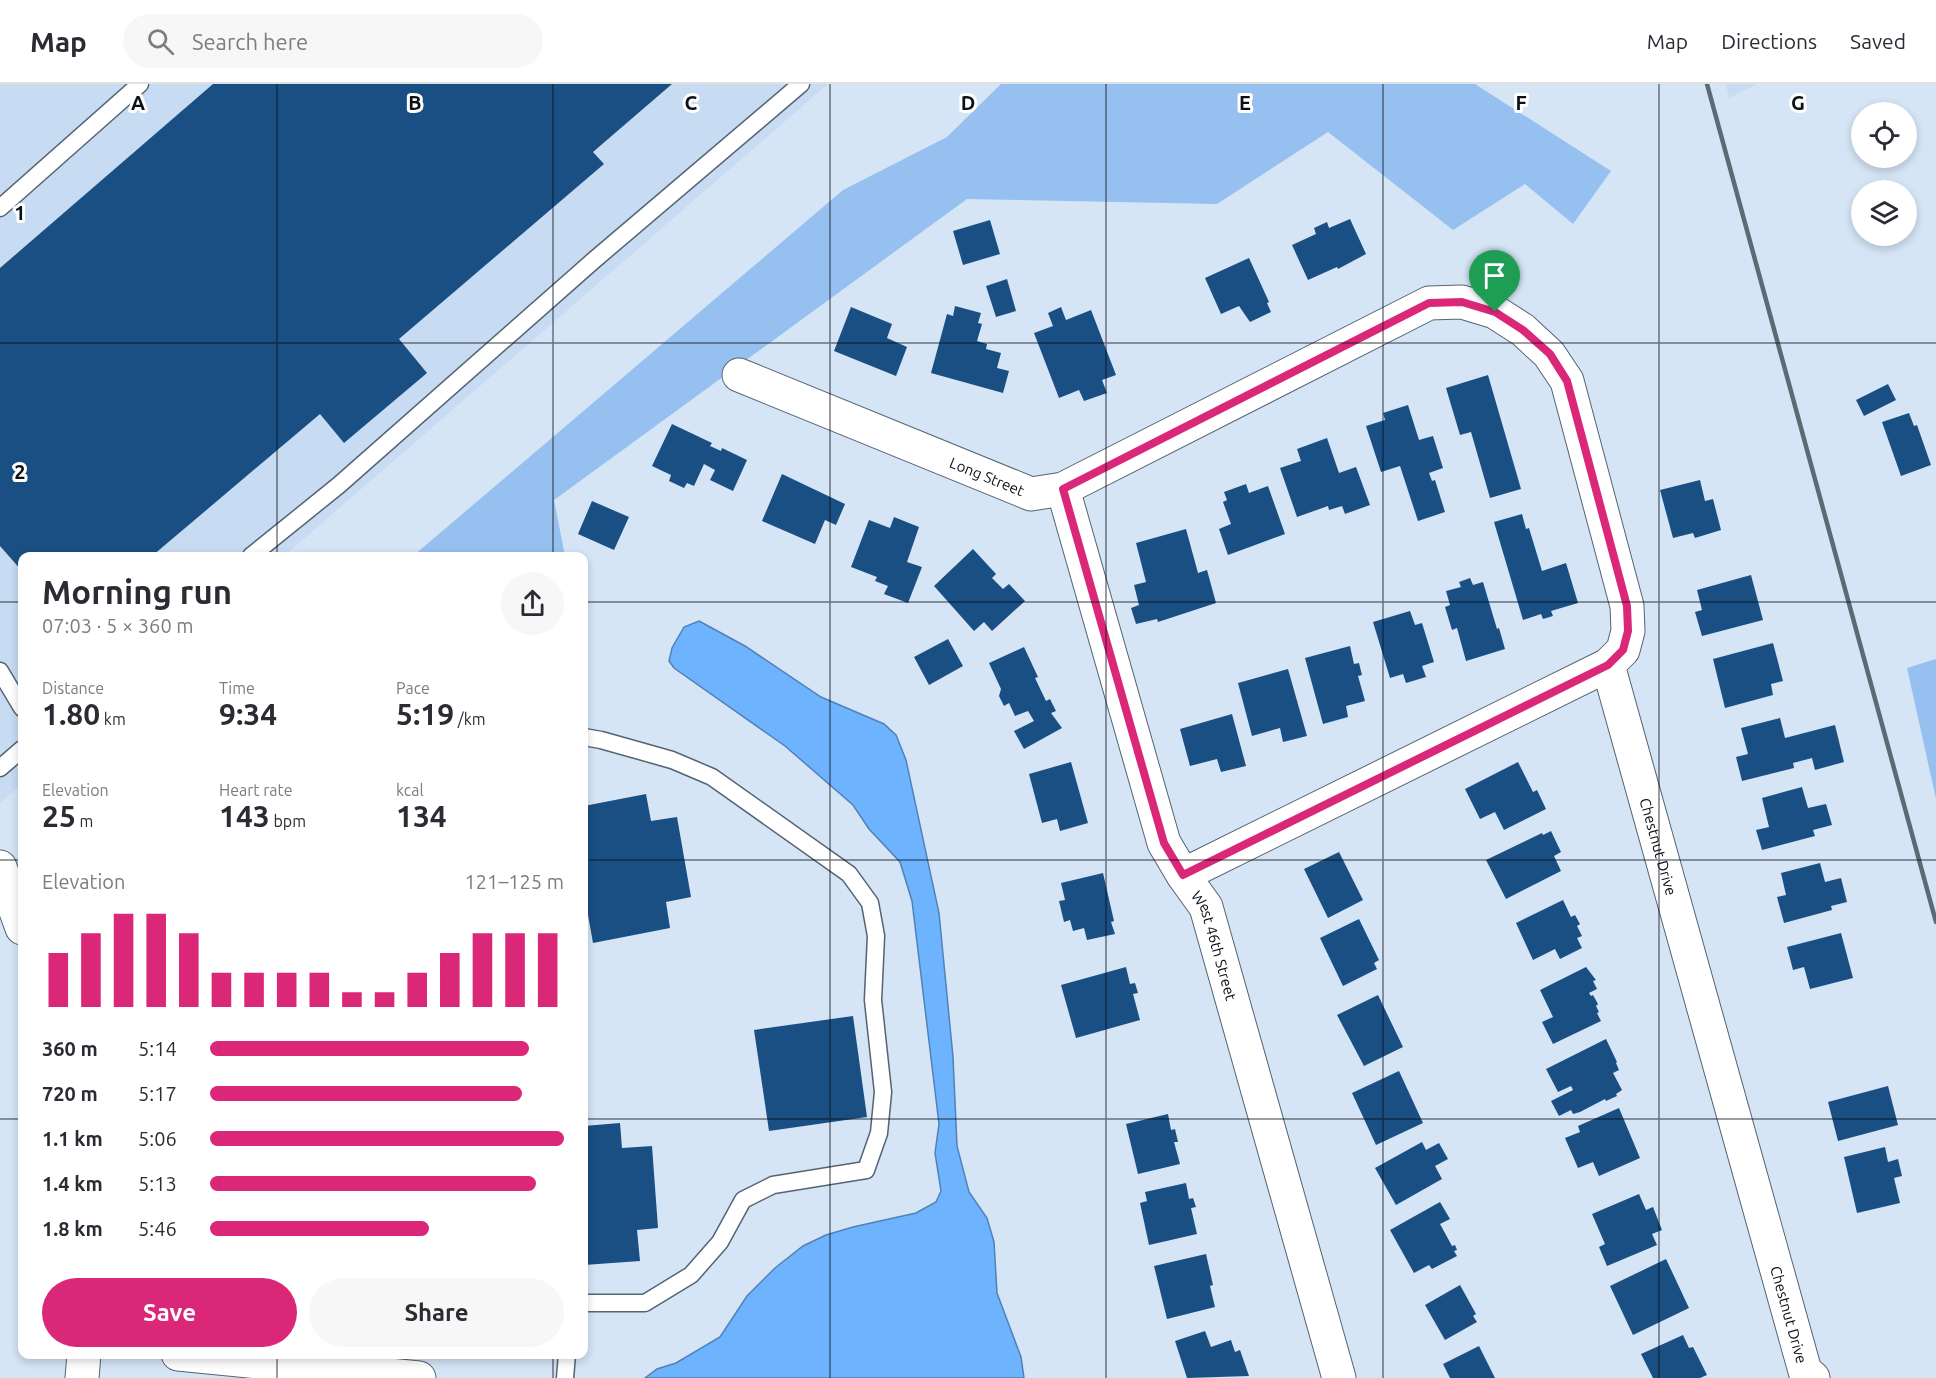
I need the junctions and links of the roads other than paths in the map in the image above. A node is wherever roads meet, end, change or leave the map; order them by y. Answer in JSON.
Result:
{"nodes":[{"id":1,"x":801,"y":84,"type":"edge"},
{"id":2,"x":128,"y":88,"type":"edge"},
{"id":3,"x":0,"y":208,"type":"edge"},
{"id":4,"x":739,"y":375,"type":"dead end"},
{"id":5,"x":1063,"y":489,"type":"junction"},
{"id":6,"x":256,"y":552,"type":"edge"},
{"id":7,"x":1608,"y":665,"type":"junction"},
{"id":8,"x":0,"y":671,"type":"edge"},
{"id":9,"x":18,"y":701,"type":"edge"},
{"id":10,"x":588,"y":738,"type":"edge"},
{"id":11,"x":18,"y":752,"type":"edge"},
{"id":12,"x":0,"y":768,"type":"edge"},
{"id":13,"x":0,"y":867,"type":"edge"},
{"id":14,"x":1183,"y":875,"type":"junction"},
{"id":15,"x":18,"y":917,"type":"edge"},
{"id":16,"x":588,"y":1303,"type":"edge"},
{"id":17,"x":84,"y":1359,"type":"edge"},
{"id":18,"x":228,"y":1359,"type":"edge"},
{"id":19,"x":567,"y":1359,"type":"edge"},
{"id":20,"x":1803,"y":1376,"type":"edge"},
{"id":21,"x":82,"y":1378,"type":"edge"},
{"id":22,"x":419,"y":1378,"type":"edge"},
{"id":23,"x":565,"y":1378,"type":"edge"},
{"id":24,"x":1339,"y":1378,"type":"edge"}],
"edges":[{"from":1,"to":6,"type":"lane"},
{"from":2,"to":3,"type":"lane"},
{"from":4,"to":5,"type":"street","name":"Long Street"},
{"from":5,"to":7,"type":"street","name":"Long Street"},
{"from":5,"to":14,"type":"street","name":"West 46th Street"},
{"from":7,"to":14,"type":"street"},
{"from":7,"to":20,"type":"street","name":"Chestnut Drive"},
{"from":8,"to":9,"type":"lane"},
{"from":10,"to":16,"type":"lane"},
{"from":11,"to":12,"type":"lane"},
{"from":13,"to":15,"type":"street"},
{"from":14,"to":24,"type":"street","name":"West 46th Street"},
{"from":17,"to":21,"type":"street"},
{"from":18,"to":22,"type":"street"},
{"from":19,"to":23,"type":"lane"}]}
